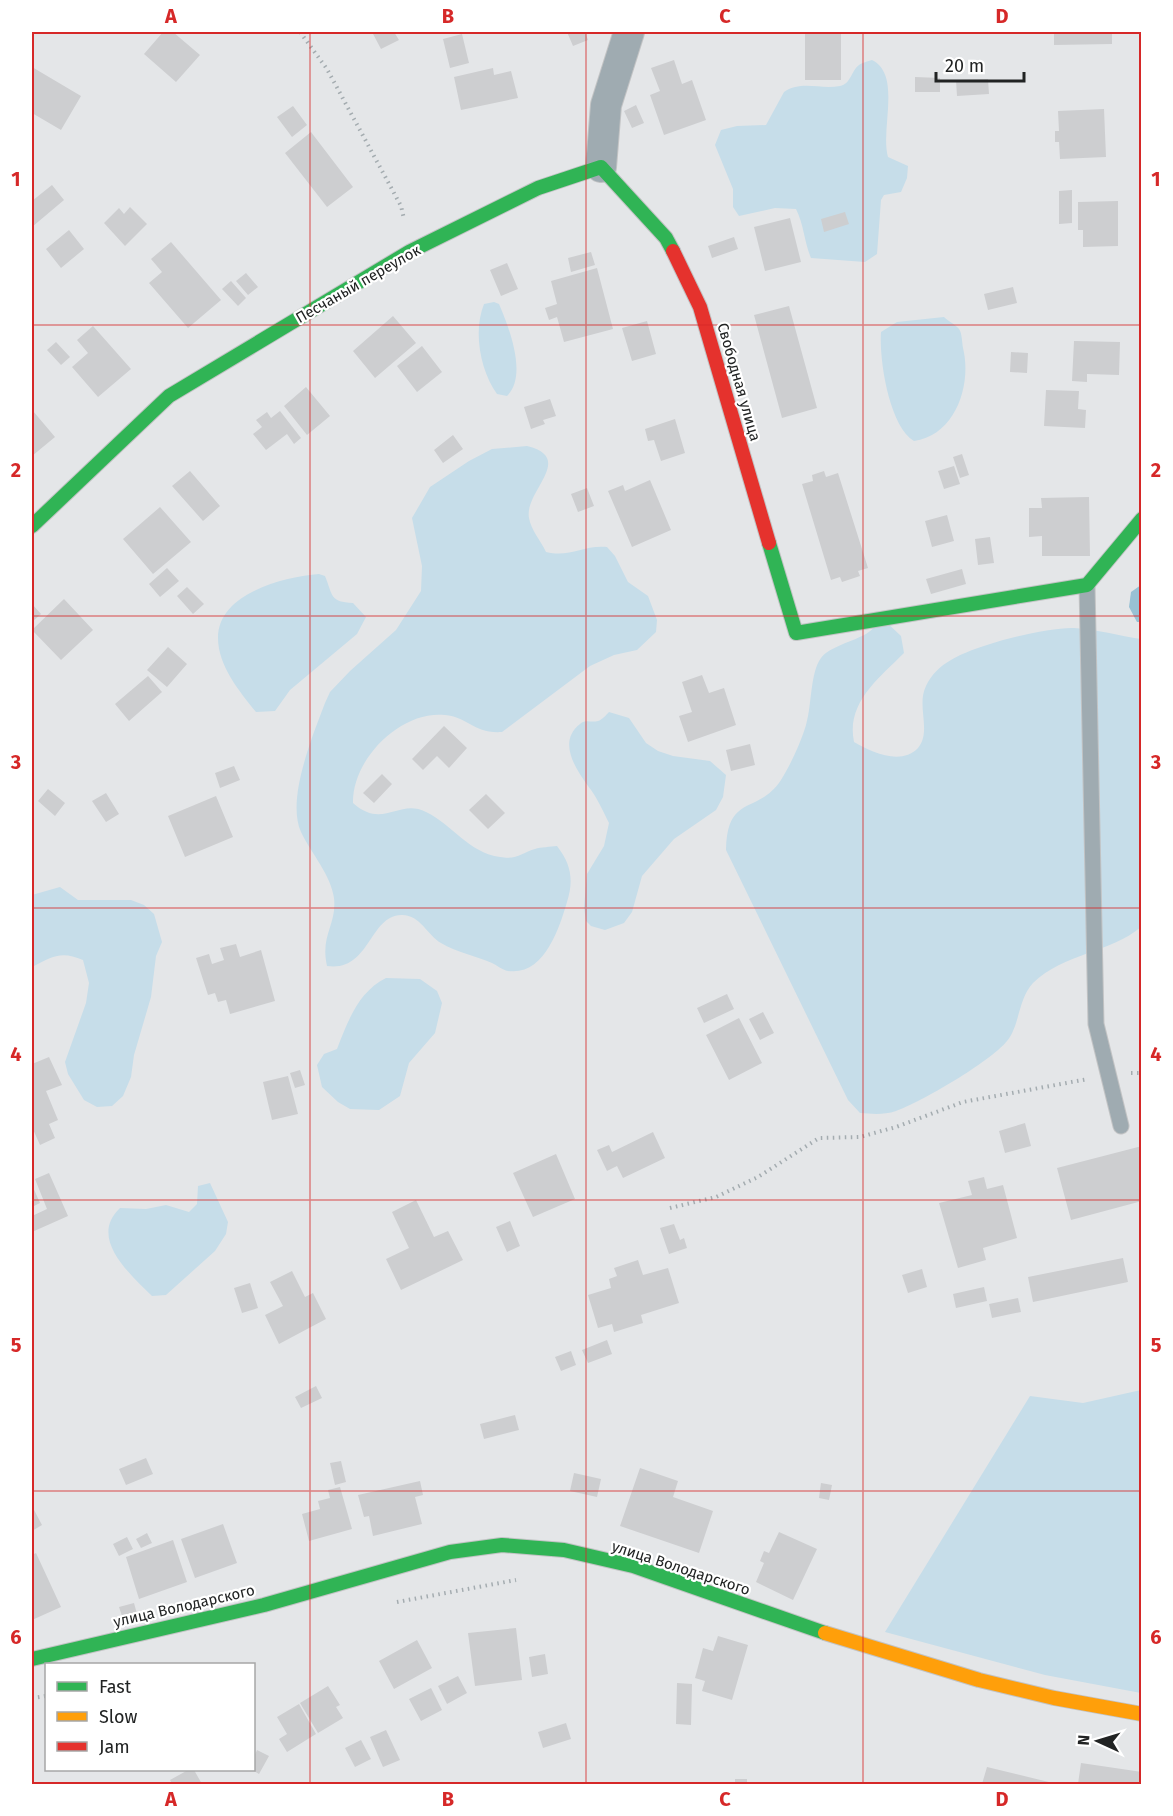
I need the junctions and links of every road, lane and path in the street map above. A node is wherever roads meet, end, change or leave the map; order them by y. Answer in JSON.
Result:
{"nodes":[{"id":1,"x":300,"y":32,"type":"edge"},
{"id":2,"x":629,"y":32,"type":"edge"},
{"id":3,"x":601,"y":167,"type":"junction"},
{"id":4,"x":409,"y":252,"type":"junction"},
{"id":5,"x":1142,"y":519,"type":"edge"},
{"id":6,"x":32,"y":526,"type":"edge"},
{"id":7,"x":1087,"y":585,"type":"junction"},
{"id":8,"x":1142,"y":1073,"type":"edge"},
{"id":9,"x":1108,"y":1075,"type":"junction"},
{"id":10,"x":1121,"y":1126,"type":"dead end"},
{"id":11,"x":670,"y":1208,"type":"dead end"},
{"id":12,"x":519,"y":1579,"type":"dead end"},
{"id":13,"x":393,"y":1603,"type":"dead end"},
{"id":14,"x":32,"y":1659,"type":"edge"},
{"id":15,"x":1142,"y":1714,"type":"edge"}],
"edges":[{"from":1,"to":4,"type":"path"},
{"from":2,"to":3,"type":"street"},
{"from":3,"to":4,"type":"street","name":"Песчаный переулок"},
{"from":3,"to":7,"type":"street","name":"Свободная улица"},
{"from":4,"to":6,"type":"street","name":"Песчаный переулок"},
{"from":5,"to":7,"type":"street"},
{"from":7,"to":9,"type":"lane"},
{"from":8,"to":9,"type":"path"},
{"from":9,"to":10,"type":"lane"},
{"from":9,"to":11,"type":"path"},
{"from":12,"to":13,"type":"path"},
{"from":14,"to":15,"type":"street","name":"улица Володарского"}]}
